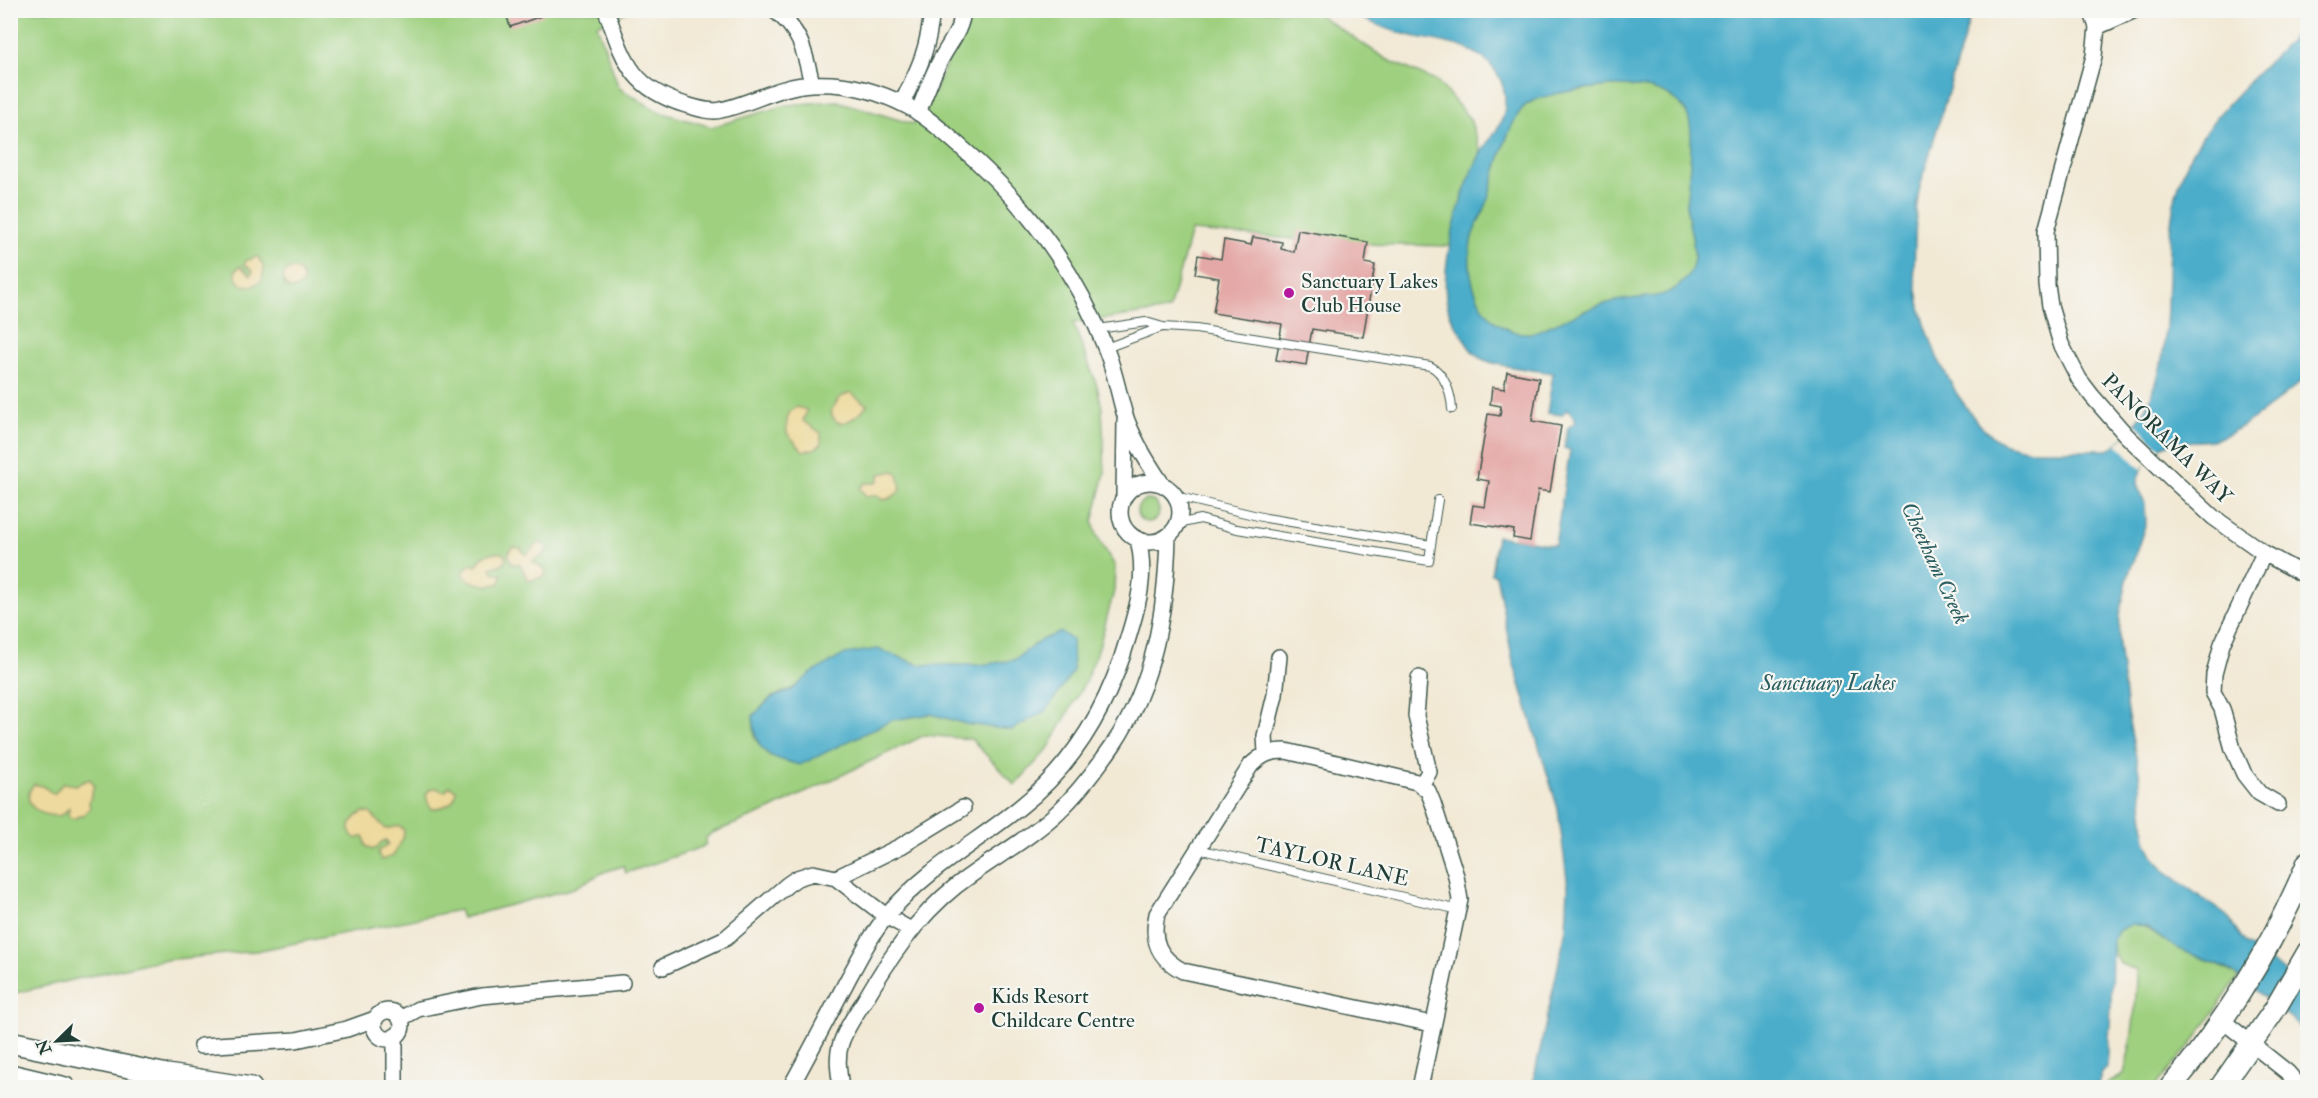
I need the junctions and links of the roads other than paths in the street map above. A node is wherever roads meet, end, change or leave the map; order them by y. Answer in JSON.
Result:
{"nodes":[{"id":1,"x":606,"y":10,"type":"edge"},
{"id":2,"x":774,"y":10,"type":"edge"},
{"id":3,"x":932,"y":10,"type":"edge"},
{"id":4,"x":963,"y":10,"type":"edge"},
{"id":5,"x":2091,"y":10,"type":"edge"},
{"id":6,"x":2135,"y":10,"type":"edge"},
{"id":7,"x":2097,"y":27,"type":"junction"},
{"id":8,"x":812,"y":84,"type":"junction"},
{"id":9,"x":910,"y":108,"type":"junction"},
{"id":10,"x":1163,"y":327,"type":"junction"},
{"id":11,"x":1098,"y":329,"type":"junction"},
{"id":12,"x":1106,"y":348,"type":"junction"},
{"id":13,"x":1452,"y":409,"type":"dead end"},
{"id":14,"x":1125,"y":414,"type":"junction"},
{"id":15,"x":1162,"y":484,"type":"junction"},
{"id":16,"x":1124,"y":496,"type":"junction"},
{"id":17,"x":1175,"y":496,"type":"junction"},
{"id":18,"x":1438,"y":500,"type":"dead end"},
{"id":19,"x":1178,"y":524,"type":"junction"},
{"id":20,"x":1168,"y":537,"type":"junction"},
{"id":21,"x":1138,"y":540,"type":"junction"},
{"id":22,"x":1431,"y":545,"type":"junction"},
{"id":23,"x":2264,"y":553,"type":"junction"},
{"id":24,"x":2307,"y":577,"type":"edge"},
{"id":25,"x":1279,"y":657,"type":"dead end"},
{"id":26,"x":1419,"y":678,"type":"dead end"},
{"id":27,"x":1266,"y":753,"type":"junction"},
{"id":28,"x":1065,"y":763,"type":"junction"},
{"id":29,"x":1085,"y":782,"type":"junction"},
{"id":30,"x":1421,"y":785,"type":"junction"},
{"id":31,"x":2278,"y":804,"type":"dead end"},
{"id":32,"x":963,"y":808,"type":"dead end"},
{"id":33,"x":1198,"y":849,"type":"junction"},
{"id":34,"x":2307,"y":862,"type":"edge"},
{"id":35,"x":836,"y":878,"type":"junction"},
{"id":36,"x":1459,"y":910,"type":"junction"},
{"id":37,"x":886,"y":916,"type":"junction"},
{"id":38,"x":911,"y":930,"type":"junction"},
{"id":39,"x":2307,"y":952,"type":"edge"},
{"id":40,"x":663,"y":967,"type":"dead end"},
{"id":41,"x":622,"y":983,"type":"dead end"},
{"id":42,"x":400,"y":1019,"type":"junction"},
{"id":43,"x":2223,"y":1021,"type":"junction"},
{"id":44,"x":1432,"y":1024,"type":"junction"},
{"id":45,"x":382,"y":1031,"type":"junction"},
{"id":46,"x":10,"y":1042,"type":"edge"},
{"id":47,"x":2253,"y":1044,"type":"junction"},
{"id":48,"x":201,"y":1046,"type":"dead end"},
{"id":49,"x":10,"y":1075,"type":"edge"},
{"id":50,"x":65,"y":1088,"type":"edge"},
{"id":51,"x":251,"y":1088,"type":"edge"},
{"id":52,"x":395,"y":1088,"type":"edge"},
{"id":53,"x":790,"y":1088,"type":"edge"},
{"id":54,"x":841,"y":1088,"type":"edge"},
{"id":55,"x":1420,"y":1088,"type":"edge"},
{"id":56,"x":2170,"y":1088,"type":"edge"},
{"id":57,"x":2220,"y":1088,"type":"edge"},
{"id":58,"x":2301,"y":1088,"type":"edge"}],
"edges":[{"from":1,"to":8,"type":"street"},
{"from":2,"to":8,"type":"street"},
{"from":3,"to":9,"type":"street"},
{"from":4,"to":9,"type":"street"},
{"from":5,"to":7,"type":"street","name":"PANORAMA WAY"},
{"from":6,"to":7,"type":"street"},
{"from":7,"to":23,"type":"street","name":"PANORAMA WAY"},
{"from":8,"to":9,"type":"street"},
{"from":9,"to":11,"type":"street"},
{"from":10,"to":11,"type":"lane"},
{"from":10,"to":12,"type":"lane"},
{"from":10,"to":13,"type":"lane"},
{"from":11,"to":12,"type":"street"},
{"from":12,"to":14,"type":"street"},
{"from":14,"to":15,"type":"street"},
{"from":14,"to":16,"type":"street"},
{"from":15,"to":16,"type":"street"},
{"from":15,"to":17,"type":"street"},
{"from":16,"to":21,"type":"street"},
{"from":17,"to":19,"type":"street"},
{"from":17,"to":22,"type":"lane"},
{"from":18,"to":22,"type":"lane"},
{"from":19,"to":20,"type":"street"},
{"from":19,"to":22,"type":"lane"},
{"from":20,"to":21,"type":"street"},
{"from":20,"to":29,"type":"street"},
{"from":21,"to":28,"type":"street"},
{"from":23,"to":24,"type":"street","name":"PANORAMA WAY"},
{"from":23,"to":31,"type":"street"},
{"from":25,"to":27,"type":"street"},
{"from":26,"to":30,"type":"street"},
{"from":27,"to":30,"type":"street"},
{"from":27,"to":33,"type":"street"},
{"from":28,"to":29,"type":"street"},
{"from":28,"to":37,"type":"street"},
{"from":29,"to":38,"type":"street"},
{"from":30,"to":36,"type":"street"},
{"from":32,"to":35,"type":"street"},
{"from":33,"to":36,"type":"lane","name":"TAYLOR LANE"},
{"from":33,"to":44,"type":"street"},
{"from":34,"to":43,"type":"street"},
{"from":35,"to":37,"type":"street"},
{"from":35,"to":40,"type":"street"},
{"from":36,"to":44,"type":"street"},
{"from":37,"to":38,"type":"street"},
{"from":37,"to":53,"type":"street"},
{"from":38,"to":54,"type":"street"},
{"from":39,"to":47,"type":"street"},
{"from":41,"to":42,"type":"street"},
{"from":42,"to":45,"type":"street"},
{"from":42,"to":45,"type":"street"},
{"from":43,"to":47,"type":"street"},
{"from":43,"to":56,"type":"street"},
{"from":44,"to":55,"type":"street"},
{"from":45,"to":48,"type":"street"},
{"from":45,"to":52,"type":"street"},
{"from":46,"to":51,"type":"street"},
{"from":47,"to":57,"type":"street"},
{"from":47,"to":58,"type":"street"},
{"from":49,"to":50,"type":"street"}]}
